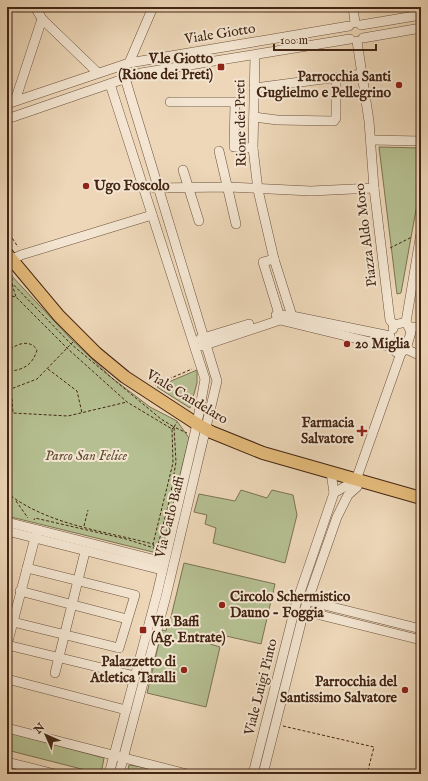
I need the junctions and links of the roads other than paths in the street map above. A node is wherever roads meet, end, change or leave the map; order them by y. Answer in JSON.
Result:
{"nodes":[{"id":1,"x":35,"y":7,"type":"edge"},
{"id":2,"x":153,"y":7,"type":"edge"},
{"id":3,"x":353,"y":7,"type":"edge"},
{"id":4,"x":421,"y":15,"type":"edge"},
{"id":5,"x":42,"y":19,"type":"junction"},
{"id":6,"x":355,"y":25,"type":"junction"},
{"id":7,"x":421,"y":28,"type":"edge"},
{"id":8,"x":357,"y":39,"type":"junction"},
{"id":9,"x":255,"y":55,"type":"junction"},
{"id":10,"x":143,"y":60,"type":"junction"},
{"id":11,"x":128,"y":62,"type":"junction"},
{"id":12,"x":145,"y":72,"type":"junction"},
{"id":13,"x":98,"y":73,"type":"junction"},
{"id":14,"x":362,"y":74,"type":"junction"},
{"id":15,"x":125,"y":78,"type":"junction"},
{"id":16,"x":336,"y":78,"type":"junction"},
{"id":17,"x":110,"y":84,"type":"junction"},
{"id":18,"x":254,"y":88,"type":"junction"},
{"id":19,"x":11,"y":102,"type":"edge"},
{"id":20,"x":170,"y":102,"type":"dead end"},
{"id":21,"x":136,"y":115,"type":"junction"},
{"id":22,"x":254,"y":117,"type":"junction"},
{"id":23,"x":7,"y":119,"type":"edge"},
{"id":24,"x":122,"y":120,"type":"junction"},
{"id":25,"x":371,"y":140,"type":"junction"},
{"id":26,"x":421,"y":141,"type":"edge"},
{"id":27,"x":253,"y":148,"type":"junction"},
{"id":28,"x":220,"y":151,"type":"dead end"},
{"id":29,"x":183,"y":170,"type":"dead end"},
{"id":30,"x":158,"y":187,"type":"junction"},
{"id":31,"x":188,"y":187,"type":"junction"},
{"id":32,"x":228,"y":187,"type":"junction"},
{"id":33,"x":374,"y":188,"type":"junction"},
{"id":34,"x":144,"y":190,"type":"junction"},
{"id":35,"x":258,"y":190,"type":"junction"},
{"id":36,"x":152,"y":215,"type":"junction"},
{"id":37,"x":199,"y":221,"type":"dead end"},
{"id":38,"x":236,"y":224,"type":"dead end"},
{"id":39,"x":171,"y":231,"type":"junction"},
{"id":40,"x":158,"y":234,"type":"junction"},
{"id":41,"x":418,"y":234,"type":"edge"},
{"id":42,"x":420,"y":250,"type":"edge"},
{"id":43,"x":11,"y":257,"type":"edge"},
{"id":44,"x":274,"y":258,"type":"junction"},
{"id":45,"x":182,"y":267,"type":"junction"},
{"id":46,"x":170,"y":271,"type":"junction"},
{"id":47,"x":279,"y":314,"type":"junction"},
{"id":48,"x":291,"y":319,"type":"junction"},
{"id":49,"x":408,"y":324,"type":"junction"},
{"id":50,"x":394,"y":325,"type":"junction"},
{"id":51,"x":421,"y":328,"type":"edge"},
{"id":52,"x":390,"y":336,"type":"junction"},
{"id":53,"x":205,"y":341,"type":"junction"},
{"id":54,"x":194,"y":345,"type":"junction"},
{"id":55,"x":391,"y":347,"type":"junction"},
{"id":56,"x":403,"y":351,"type":"junction"},
{"id":57,"x":421,"y":356,"type":"edge"},
{"id":58,"x":201,"y":426,"type":"junction"},
{"id":59,"x":331,"y":472,"type":"junction"},
{"id":60,"x":356,"y":480,"type":"junction"},
{"id":61,"x":334,"y":493,"type":"junction"},
{"id":62,"x":421,"y":498,"type":"edge"},
{"id":63,"x":7,"y":522,"type":"edge"},
{"id":64,"x":34,"y":529,"type":"junction"},
{"id":65,"x":7,"y":531,"type":"edge"},
{"id":66,"x":167,"y":547,"type":"junction"},
{"id":67,"x":177,"y":549,"type":"junction"},
{"id":68,"x":85,"y":552,"type":"junction"},
{"id":69,"x":120,"y":556,"type":"junction"},
{"id":70,"x":27,"y":568,"type":"junction"},
{"id":71,"x":162,"y":570,"type":"junction"},
{"id":72,"x":308,"y":571,"type":"junction"},
{"id":73,"x":318,"y":572,"type":"junction"},
{"id":74,"x":78,"y":581,"type":"junction"},
{"id":75,"x":169,"y":581,"type":"junction"},
{"id":76,"x":20,"y":591,"type":"junction"},
{"id":77,"x":308,"y":601,"type":"junction"},
{"id":78,"x":71,"y":605,"type":"junction"},
{"id":79,"x":304,"y":610,"type":"junction"},
{"id":80,"x":127,"y":619,"type":"junction"},
{"id":81,"x":13,"y":622,"type":"junction"},
{"id":82,"x":421,"y":629,"type":"edge"},
{"id":83,"x":64,"y":636,"type":"junction"},
{"id":84,"x":421,"y":640,"type":"edge"},
{"id":85,"x":59,"y":657,"type":"junction"},
{"id":86,"x":55,"y":673,"type":"dead end"},
{"id":87,"x":135,"y":676,"type":"junction"},
{"id":88,"x":7,"y":679,"type":"edge"},
{"id":89,"x":126,"y":710,"type":"junction"},
{"id":90,"x":265,"y":726,"type":"junction"},
{"id":91,"x":278,"y":726,"type":"junction"},
{"id":92,"x":7,"y":728,"type":"edge"},
{"id":93,"x":118,"y":758,"type":"junction"},
{"id":94,"x":7,"y":762,"type":"edge"},
{"id":95,"x":55,"y":774,"type":"edge"},
{"id":96,"x":109,"y":774,"type":"edge"},
{"id":97,"x":119,"y":774,"type":"edge"},
{"id":98,"x":187,"y":774,"type":"edge"},
{"id":99,"x":253,"y":774,"type":"edge"},
{"id":100,"x":263,"y":774,"type":"edge"}],
"edges":[{"from":1,"to":5,"type":"street"},
{"from":2,"to":11,"type":"street"},
{"from":3,"to":6,"type":"street"},
{"from":4,"to":6,"type":"street","name":"Viale Giotto"},
{"from":5,"to":13,"type":"street"},
{"from":5,"to":19,"type":"street","name":"Viale Giotto"},
{"from":6,"to":8,"type":"street"},
{"from":6,"to":8,"type":"street"},
{"from":6,"to":10,"type":"street","name":"Viale Giotto"},
{"from":7,"to":8,"type":"street","name":"Viale Giotto"},
{"from":8,"to":9,"type":"street","name":"Viale Giotto"},
{"from":8,"to":14,"type":"street","name":"Piazza Aldo Moro"},
{"from":9,"to":12,"type":"street","name":"Viale Giotto"},
{"from":9,"to":18,"type":"street","name":"Rione dei Preti"},
{"from":10,"to":11,"type":"street","name":"Viale Giotto"},
{"from":10,"to":12,"type":"street"},
{"from":11,"to":13,"type":"street","name":"Viale Giotto"},
{"from":12,"to":15,"type":"street","name":"Viale Giotto"},
{"from":13,"to":19,"type":"street","name":"Viale Giotto"},
{"from":14,"to":16,"type":"street"},
{"from":14,"to":25,"type":"street","name":"Piazza Aldo Moro"},
{"from":15,"to":17,"type":"street","name":"Viale Giotto"},
{"from":15,"to":21,"type":"street","name":"Via Carlo Baffi"},
{"from":16,"to":18,"type":"street"},
{"from":16,"to":22,"type":"street"},
{"from":17,"to":23,"type":"street","name":"Viale Giotto"},
{"from":17,"to":24,"type":"street","name":"Via Carlo Baffi"},
{"from":18,"to":22,"type":"street","name":"Rione dei Preti"},
{"from":20,"to":27,"type":"street"},
{"from":21,"to":24,"type":"street"},
{"from":21,"to":30,"type":"street","name":"Via Carlo Baffi"},
{"from":22,"to":27,"type":"street","name":"Rione dei Preti"},
{"from":24,"to":34,"type":"street","name":"Via Carlo Baffi"},
{"from":25,"to":26,"type":"street"},
{"from":25,"to":33,"type":"street","name":"Piazza Aldo Moro"},
{"from":27,"to":35,"type":"street","name":"Rione dei Preti"},
{"from":28,"to":32,"type":"street","name":"Rione dei Preti"},
{"from":29,"to":31,"type":"street"},
{"from":30,"to":31,"type":"street","name":"Rione dei Preti"},
{"from":30,"to":34,"type":"street","name":"Rione dei Preti"},
{"from":30,"to":39,"type":"street","name":"Via Carlo Baffi"},
{"from":31,"to":32,"type":"street","name":"Rione dei Preti"},
{"from":31,"to":37,"type":"street"},
{"from":32,"to":35,"type":"street","name":"Rione dei Preti"},
{"from":32,"to":38,"type":"street","name":"Rione dei Preti"},
{"from":33,"to":35,"type":"street","name":"Rione dei Preti"},
{"from":33,"to":50,"type":"street","name":"Piazza Aldo Moro"},
{"from":34,"to":36,"type":"street","name":"Via Carlo Baffi"},
{"from":35,"to":44,"type":"street","name":"Rione dei Preti"},
{"from":36,"to":40,"type":"street","name":"Via Carlo Baffi"},
{"from":36,"to":43,"type":"street"},
{"from":39,"to":40,"type":"street"},
{"from":39,"to":45,"type":"street","name":"Via Carlo Baffi"},
{"from":40,"to":46,"type":"street","name":"Via Carlo Baffi"},
{"from":41,"to":42,"type":"street"},
{"from":42,"to":49,"type":"street"},
{"from":43,"to":58,"type":"main road","name":"Viale Candelaro"},
{"from":44,"to":47,"type":"street"},
{"from":44,"to":48,"type":"street","name":"Rione dei Preti"},
{"from":45,"to":46,"type":"street"},
{"from":45,"to":53,"type":"street","name":"Via Carlo Baffi"},
{"from":46,"to":54,"type":"street","name":"Via Carlo Baffi"},
{"from":47,"to":48,"type":"street"},
{"from":47,"to":53,"type":"street"},
{"from":48,"to":52,"type":"street"},
{"from":48,"to":53,"type":"street"},
{"from":48,"to":55,"type":"street"},
{"from":49,"to":50,"type":"street"},
{"from":49,"to":51,"type":"street"},
{"from":49,"to":56,"type":"street"},
{"from":50,"to":52,"type":"street"},
{"from":52,"to":55,"type":"street"},
{"from":53,"to":54,"type":"street"},
{"from":53,"to":58,"type":"street","name":"Via Carlo Baffi"},
{"from":54,"to":58,"type":"street","name":"Via Carlo Baffi"},
{"from":55,"to":56,"type":"street"},
{"from":56,"to":57,"type":"street"},
{"from":56,"to":60,"type":"street","name":"Viale Luigi Pinto"},
{"from":58,"to":59,"type":"main road","name":"Viale Candelaro"},
{"from":58,"to":66,"type":"street","name":"Via Carlo Baffi"},
{"from":58,"to":67,"type":"street","name":"Via Carlo Baffi"},
{"from":59,"to":60,"type":"main road","name":"Viale Candelaro"},
{"from":59,"to":61,"type":"street","name":"Viale Luigi Pinto"},
{"from":60,"to":61,"type":"street"},
{"from":60,"to":62,"type":"main road","name":"Viale Candelaro"},
{"from":60,"to":73,"type":"street","name":"Viale Luigi Pinto"},
{"from":61,"to":72,"type":"street","name":"Viale Luigi Pinto"},
{"from":63,"to":64,"type":"street"},
{"from":64,"to":65,"type":"street"},
{"from":64,"to":68,"type":"street"},
{"from":64,"to":69,"type":"street"},
{"from":64,"to":70,"type":"street"},
{"from":66,"to":67,"type":"street"},
{"from":66,"to":71,"type":"street","name":"Via Carlo Baffi"},
{"from":67,"to":75,"type":"street","name":"Via Carlo Baffi"},
{"from":68,"to":69,"type":"street"},
{"from":68,"to":74,"type":"street"},
{"from":69,"to":71,"type":"street"},
{"from":70,"to":74,"type":"street"},
{"from":70,"to":76,"type":"street"},
{"from":71,"to":75,"type":"street"},
{"from":71,"to":87,"type":"street","name":"Via Carlo Baffi"},
{"from":72,"to":73,"type":"street"},
{"from":72,"to":90,"type":"street","name":"Viale Luigi Pinto"},
{"from":73,"to":77,"type":"street","name":"Viale Luigi Pinto"},
{"from":74,"to":78,"type":"street"},
{"from":74,"to":80,"type":"street"},
{"from":75,"to":93,"type":"street","name":"Via Carlo Baffi"},
{"from":76,"to":78,"type":"street"},
{"from":76,"to":81,"type":"street"},
{"from":77,"to":79,"type":"street","name":"Viale Luigi Pinto"},
{"from":77,"to":82,"type":"street"},
{"from":78,"to":80,"type":"street"},
{"from":78,"to":83,"type":"street"},
{"from":79,"to":84,"type":"street"},
{"from":79,"to":91,"type":"street","name":"Viale Luigi Pinto"},
{"from":80,"to":83,"type":"street"},
{"from":81,"to":83,"type":"street"},
{"from":81,"to":85,"type":"street"},
{"from":83,"to":85,"type":"street"},
{"from":85,"to":86,"type":"street"},
{"from":85,"to":87,"type":"street"},
{"from":87,"to":89,"type":"street","name":"Via Carlo Baffi"},
{"from":88,"to":89,"type":"street"},
{"from":89,"to":93,"type":"street","name":"Via Carlo Baffi"},
{"from":90,"to":91,"type":"street"},
{"from":90,"to":99,"type":"street","name":"Viale Luigi Pinto"},
{"from":91,"to":100,"type":"street","name":"Viale Luigi Pinto"},
{"from":92,"to":93,"type":"street"},
{"from":93,"to":96,"type":"street","name":"Via Carlo Baffi"},
{"from":93,"to":97,"type":"street","name":"Via Carlo Baffi"},
{"from":93,"to":98,"type":"street"},
{"from":94,"to":95,"type":"street"}]}
